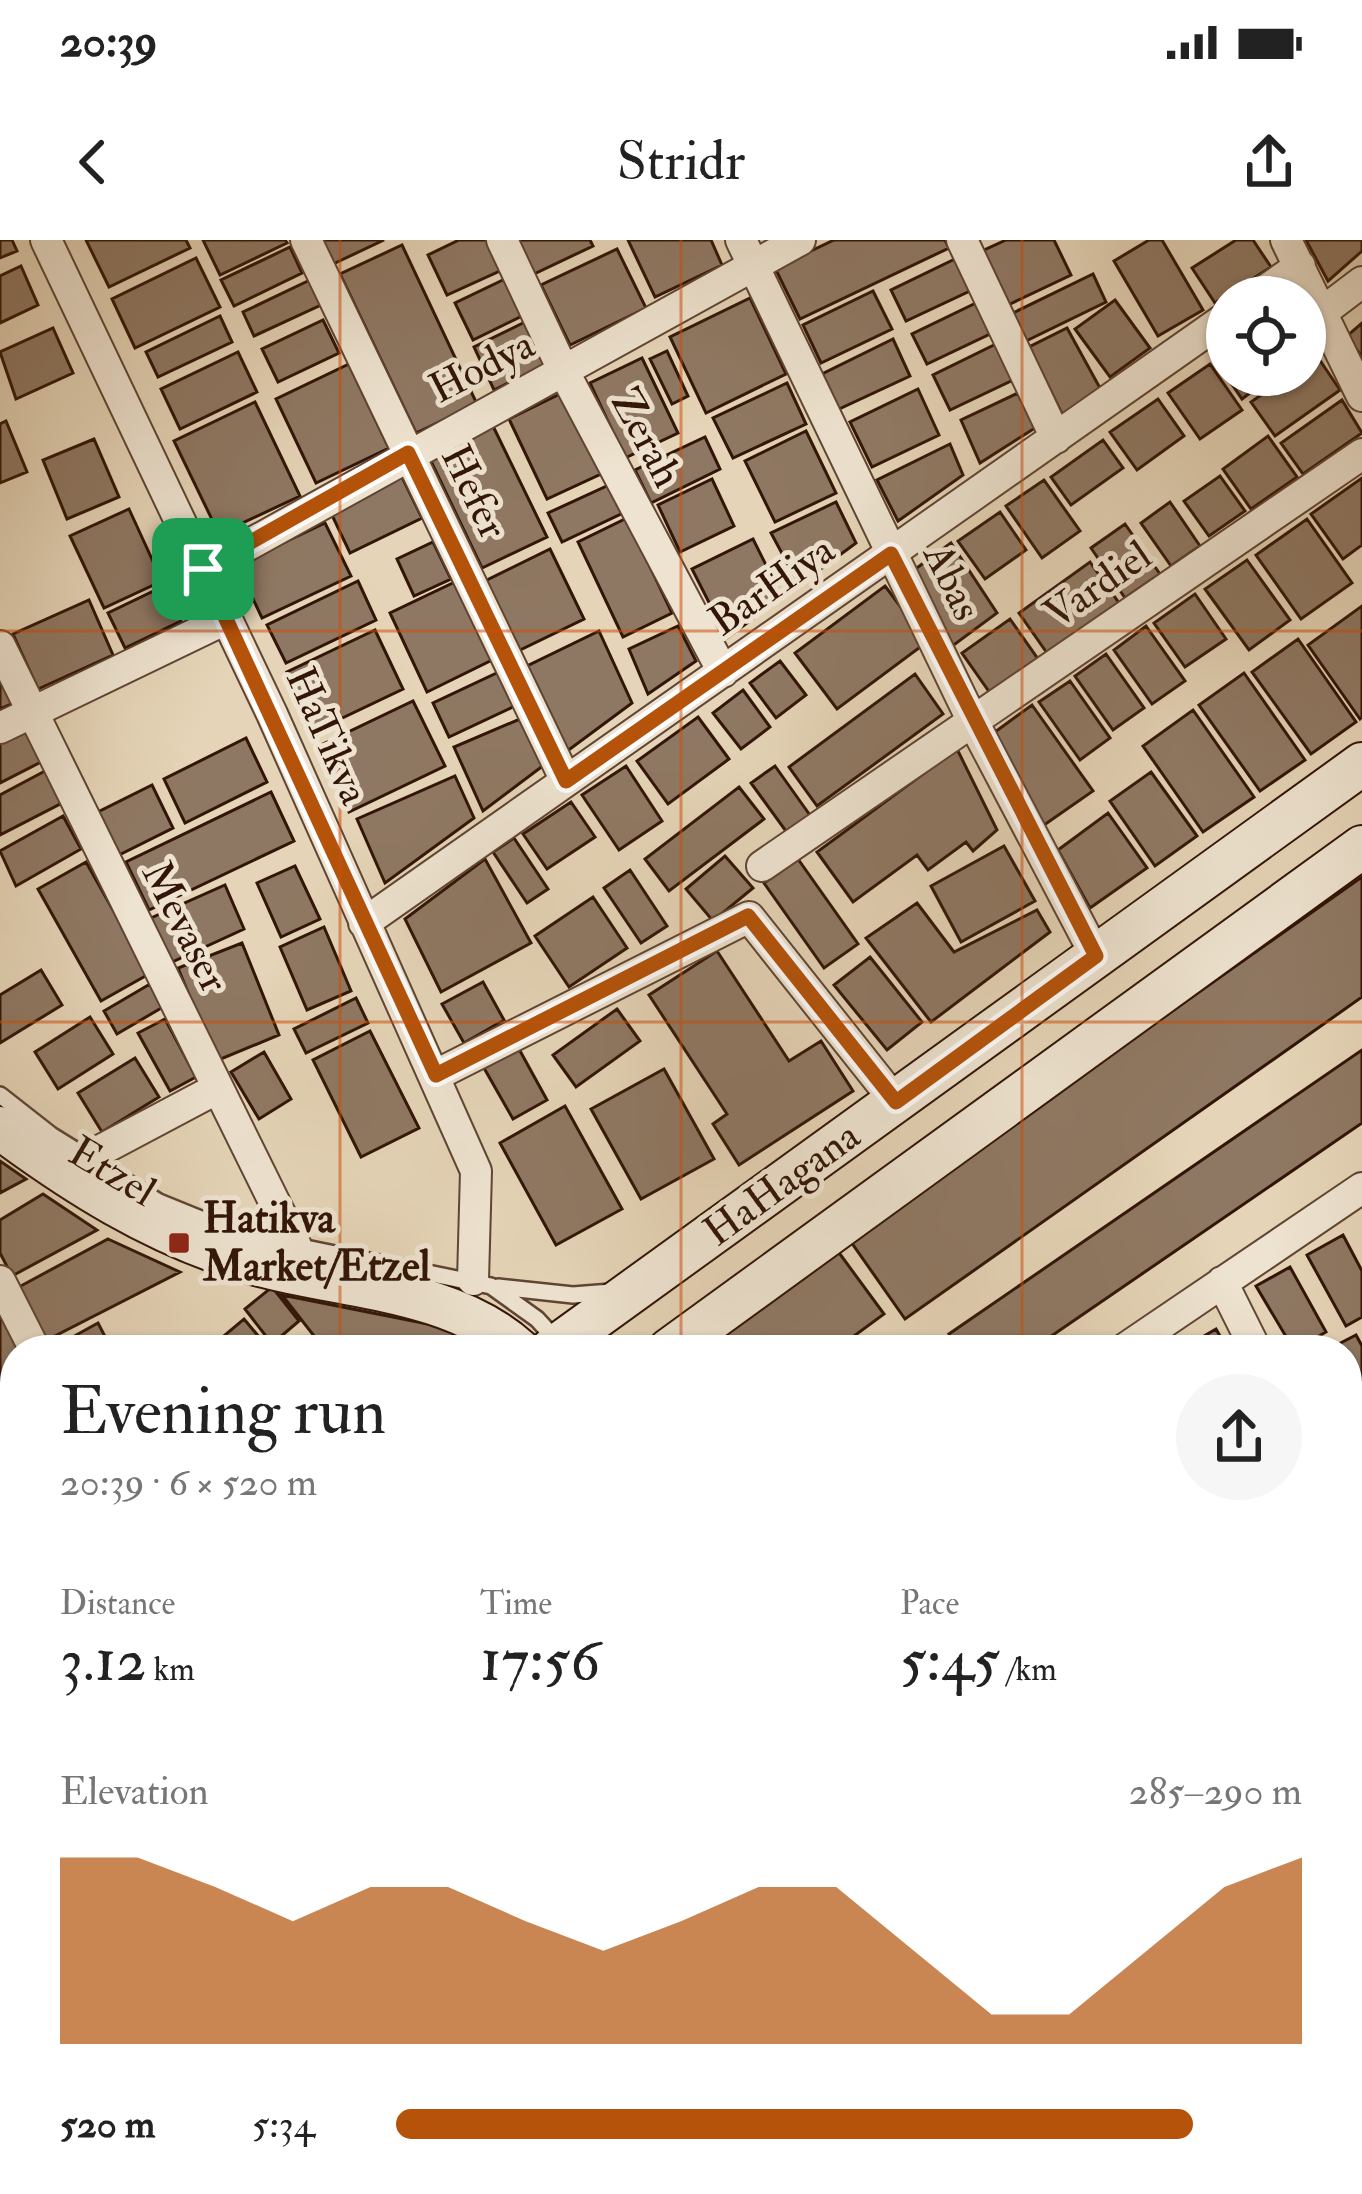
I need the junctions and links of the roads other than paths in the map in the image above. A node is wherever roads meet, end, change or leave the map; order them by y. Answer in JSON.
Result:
{"nodes":[{"id":1,"x":46,"y":240,"type":"edge"},
{"id":2,"x":306,"y":240,"type":"edge"},
{"id":3,"x":502,"y":240,"type":"edge"},
{"id":4,"x":800,"y":240,"type":"edge"},
{"id":5,"x":962,"y":240,"type":"edge"},
{"id":6,"x":747,"y":251,"type":"edge"},
{"id":7,"x":1293,"y":253,"type":"edge"},
{"id":8,"x":1274,"y":276,"type":"edge"},
{"id":9,"x":1362,"y":281,"type":"edge"},
{"id":10,"x":1326,"y":310,"type":"edge"},
{"id":11,"x":1326,"y":321,"type":"edge"},
{"id":12,"x":1206,"y":332,"type":"edge"},
{"id":13,"x":564,"y":372,"type":"junction"},
{"id":14,"x":1362,"y":396,"type":"edge"},
{"id":15,"x":1055,"y":438,"type":"junction"},
{"id":16,"x":408,"y":453,"type":"junction"},
{"id":17,"x":1362,"y":454,"type":"edge"},
{"id":18,"x":891,"y":554,"type":"junction"},
{"id":19,"x":203,"y":569,"type":"junction"},
{"id":20,"x":226,"y":619,"type":"junction"},
{"id":21,"x":0,"y":646,"type":"edge"},
{"id":22,"x":723,"y":672,"type":"junction"},
{"id":23,"x":32,"y":714,"type":"junction"},
{"id":24,"x":973,"y":722,"type":"junction"},
{"id":25,"x":0,"y":728,"type":"edge"},
{"id":26,"x":1362,"y":764,"type":"edge"},
{"id":27,"x":566,"y":781,"type":"junction"},
{"id":28,"x":1362,"y":847,"type":"edge"},
{"id":29,"x":762,"y":866,"type":"dead end"},
{"id":30,"x":364,"y":923,"type":"junction"},
{"id":31,"x":1096,"y":956,"type":"junction"},
{"id":32,"x":436,"y":1075,"type":"junction"},
{"id":33,"x":218,"y":1088,"type":"junction"},
{"id":34,"x":0,"y":1095,"type":"edge"},
{"id":35,"x":896,"y":1102,"type":"junction"},
{"id":36,"x":0,"y":1128,"type":"edge"},
{"id":37,"x":86,"y":1158,"type":"junction"},
{"id":38,"x":1362,"y":1188,"type":"edge"},
{"id":39,"x":296,"y":1246,"type":"junction"},
{"id":40,"x":0,"y":1281,"type":"edge"},
{"id":41,"x":649,"y":1281,"type":"junction"},
{"id":42,"x":1222,"y":1282,"type":"junction"},
{"id":43,"x":482,"y":1283,"type":"junction"},
{"id":44,"x":27,"y":1335,"type":"edge"},
{"id":45,"x":509,"y":1335,"type":"edge"},
{"id":46,"x":543,"y":1335,"type":"edge"},
{"id":47,"x":568,"y":1335,"type":"edge"},
{"id":48,"x":690,"y":1335,"type":"edge"},
{"id":49,"x":1145,"y":1335,"type":"edge"},
{"id":50,"x":1248,"y":1335,"type":"edge"}],
"edges":[{"from":1,"to":19,"type":"street","name":"HaTikva"},
{"from":2,"to":16,"type":"street","name":"Hefer"},
{"from":3,"to":13,"type":"street","name":"Zerah"},
{"from":4,"to":6,"type":"street","name":"Hodya"},
{"from":5,"to":15,"type":"street"},
{"from":6,"to":13,"type":"street","name":"Hodya"},
{"from":6,"to":18,"type":"street","name":"Abas"},
{"from":7,"to":8,"type":"street"},
{"from":9,"to":10,"type":"street"},
{"from":11,"to":14,"type":"street"},
{"from":12,"to":15,"type":"street","name":"BarHiya"},
{"from":13,"to":16,"type":"street","name":"Hodya"},
{"from":13,"to":22,"type":"street","name":"Zerah"},
{"from":15,"to":18,"type":"street","name":"BarHiya"},
{"from":16,"to":19,"type":"street","name":"Hodya"},
{"from":16,"to":27,"type":"street","name":"Hefer"},
{"from":17,"to":24,"type":"street","name":"Vardiel"},
{"from":18,"to":22,"type":"street","name":"BarHiya"},
{"from":18,"to":24,"type":"street","name":"Abas"},
{"from":19,"to":20,"type":"street","name":"HaTikva"},
{"from":20,"to":23,"type":"street"},
{"from":20,"to":30,"type":"street","name":"HaTikva"},
{"from":21,"to":23,"type":"street","name":"Mevaser"},
{"from":22,"to":27,"type":"street","name":"BarHiya"},
{"from":23,"to":25,"type":"street"},
{"from":23,"to":33,"type":"street","name":"Mevaser"},
{"from":24,"to":29,"type":"street","name":"Vardiel"},
{"from":24,"to":31,"type":"street","name":"Abas"},
{"from":26,"to":31,"type":"street","name":"HaHagana"},
{"from":27,"to":30,"type":"street","name":"BarHiya"},
{"from":28,"to":48,"type":"street","name":"HaHagana"},
{"from":30,"to":32,"type":"street","name":"HaTikva"},
{"from":31,"to":35,"type":"street","name":"HaHagana"},
{"from":32,"to":35,"type":"street"},
{"from":32,"to":43,"type":"street","name":"HaTikva"},
{"from":33,"to":37,"type":"street"},
{"from":33,"to":39,"type":"street","name":"Mevaser"},
{"from":34,"to":37,"type":"lane","name":"Etzel"},
{"from":35,"to":41,"type":"street","name":"HaHagana"},
{"from":36,"to":45,"type":"street","name":"Etzel"},
{"from":37,"to":39,"type":"lane","name":"Etzel"},
{"from":38,"to":42,"type":"street"},
{"from":39,"to":43,"type":"lane","name":"Etzel"},
{"from":40,"to":44,"type":"street"},
{"from":41,"to":43,"type":"lane"},
{"from":41,"to":47,"type":"street","name":"HaHagana"},
{"from":42,"to":49,"type":"street"},
{"from":42,"to":50,"type":"street"},
{"from":43,"to":46,"type":"lane","name":"Etzel"}]}
